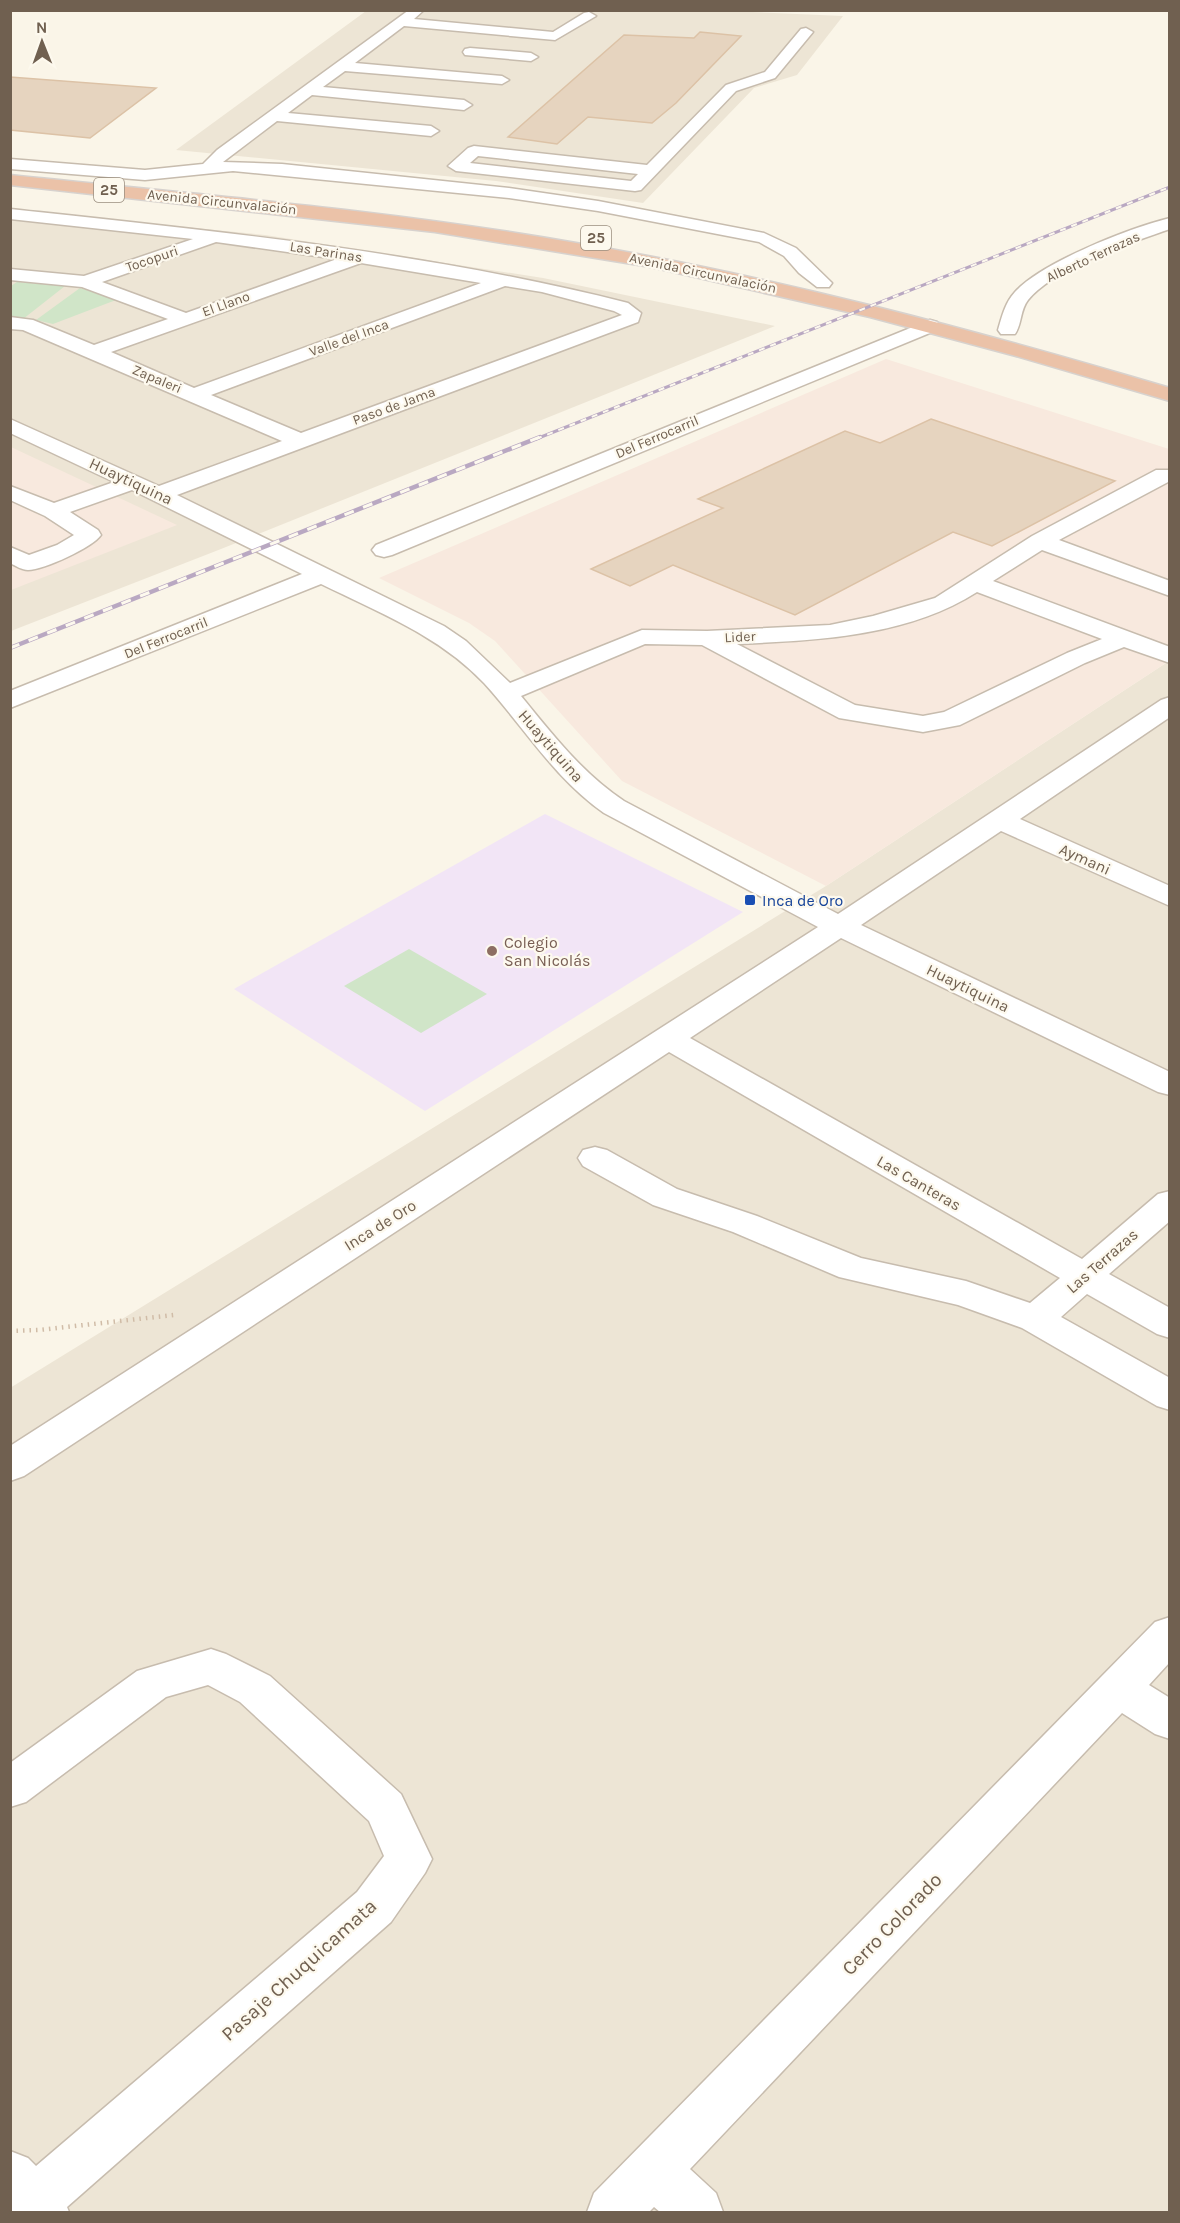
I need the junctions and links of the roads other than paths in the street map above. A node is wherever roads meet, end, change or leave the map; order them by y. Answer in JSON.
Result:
{"nodes":[{"id":1,"x":417,"y":10,"type":"edge"},
{"id":2,"x":565,"y":15,"type":"dead end"},
{"id":3,"x":401,"y":22,"type":"junction"},
{"id":4,"x":806,"y":32,"type":"dead end"},
{"id":5,"x":373,"y":43,"type":"junction"},
{"id":6,"x":395,"y":45,"type":"dead end"},
{"id":7,"x":452,"y":50,"type":"dead end"},
{"id":8,"x":531,"y":57,"type":"dead end"},
{"id":9,"x":341,"y":66,"type":"junction"},
{"id":10,"x":502,"y":80,"type":"dead end"},
{"id":11,"x":308,"y":90,"type":"junction"},
{"id":12,"x":465,"y":105,"type":"dead end"},
{"id":13,"x":280,"y":117,"type":"junction"},
{"id":14,"x":431,"y":131,"type":"dead end"},
{"id":15,"x":237,"y":143,"type":"junction"},
{"id":16,"x":257,"y":145,"type":"junction"},
{"id":17,"x":21,"y":149,"type":"dead end"},
{"id":18,"x":10,"y":166,"type":"edge"},
{"id":19,"x":233,"y":166,"type":"junction"},
{"id":20,"x":210,"y":167,"type":"junction"},
{"id":21,"x":650,"y":170,"type":"junction"},
{"id":22,"x":10,"y":180,"type":"edge"},
{"id":23,"x":635,"y":186,"type":"junction"},
{"id":24,"x":613,"y":209,"type":"junction"},
{"id":25,"x":10,"y":214,"type":"edge"},
{"id":26,"x":1170,"y":223,"type":"edge"},
{"id":27,"x":220,"y":236,"type":"junction"},
{"id":28,"x":359,"y":257,"type":"junction"},
{"id":29,"x":11,"y":275,"type":"edge"},
{"id":30,"x":504,"y":281,"type":"junction"},
{"id":31,"x":85,"y":282,"type":"junction"},
{"id":32,"x":823,"y":283,"type":"junction"},
{"id":33,"x":631,"y":318,"type":"joint"},
{"id":34,"x":185,"y":319,"type":"junction"},
{"id":35,"x":10,"y":323,"type":"edge"},
{"id":36,"x":930,"y":326,"type":"junction"},
{"id":37,"x":1008,"y":330,"type":"junction"},
{"id":38,"x":93,"y":352,"type":"junction"},
{"id":39,"x":1170,"y":378,"type":"edge"},
{"id":40,"x":193,"y":395,"type":"junction"},
{"id":41,"x":1170,"y":395,"type":"edge"},
{"id":42,"x":10,"y":424,"type":"edge"},
{"id":43,"x":301,"y":441,"type":"junction"},
{"id":44,"x":1164,"y":475,"type":"dead end"},
{"id":45,"x":133,"y":482,"type":"junction"},
{"id":46,"x":10,"y":492,"type":"edge"},
{"id":47,"x":158,"y":494,"type":"junction"},
{"id":48,"x":53,"y":511,"type":"junction"},
{"id":49,"x":1040,"y":541,"type":"junction"},
{"id":50,"x":384,"y":550,"type":"dead end"},
{"id":51,"x":10,"y":554,"type":"edge"},
{"id":52,"x":322,"y":575,"type":"junction"},
{"id":53,"x":975,"y":583,"type":"junction"},
{"id":54,"x":1170,"y":589,"type":"edge"},
{"id":55,"x":707,"y":638,"type":"junction"},
{"id":56,"x":1123,"y":639,"type":"junction"},
{"id":57,"x":1170,"y":656,"type":"edge"},
{"id":58,"x":507,"y":693,"type":"junction"},
{"id":59,"x":10,"y":700,"type":"edge"},
{"id":60,"x":1170,"y":705,"type":"edge"},
{"id":61,"x":1000,"y":820,"type":"junction"},
{"id":62,"x":1170,"y":897,"type":"edge"},
{"id":63,"x":841,"y":927,"type":"junction"},
{"id":64,"x":670,"y":1040,"type":"junction"},
{"id":65,"x":1170,"y":1085,"type":"edge"},
{"id":66,"x":595,"y":1158,"type":"dead end"},
{"id":67,"x":1170,"y":1202,"type":"edge"},
{"id":68,"x":1084,"y":1277,"type":"junction"},
{"id":69,"x":1035,"y":1319,"type":"junction"},
{"id":70,"x":1170,"y":1325,"type":"edge"},
{"id":71,"x":1170,"y":1396,"type":"edge"},
{"id":72,"x":10,"y":1466,"type":"edge"},
{"id":73,"x":1170,"y":1634,"type":"edge"},
{"id":74,"x":1119,"y":1688,"type":"junction"},
{"id":75,"x":1170,"y":1721,"type":"edge"},
{"id":76,"x":10,"y":1788,"type":"edge"},
{"id":77,"x":654,"y":2171,"type":"junction"},
{"id":78,"x":29,"y":2196,"type":"edge"},
{"id":79,"x":613,"y":2212,"type":"edge"},
{"id":80,"x":697,"y":2212,"type":"edge"}],
"edges":[{"from":1,"to":3,"type":"street"},
{"from":2,"to":3,"type":"street"},
{"from":3,"to":5,"type":"street"},
{"from":4,"to":21,"type":"street"},
{"from":5,"to":6,"type":"street"},
{"from":5,"to":9,"type":"street"},
{"from":7,"to":8,"type":"street"},
{"from":9,"to":10,"type":"street"},
{"from":9,"to":11,"type":"street"},
{"from":11,"to":12,"type":"street"},
{"from":11,"to":13,"type":"street"},
{"from":13,"to":14,"type":"street"},
{"from":13,"to":15,"type":"street"},
{"from":13,"to":16,"type":"street"},
{"from":15,"to":16,"type":"street"},
{"from":15,"to":20,"type":"street"},
{"from":16,"to":19,"type":"street"},
{"from":17,"to":20,"type":"street"},
{"from":18,"to":20,"type":"street","name":"Avenida Circunvalación"},
{"from":18,"to":32,"type":"highway","name":"Avenida Circunvalación","number":"25"},
{"from":19,"to":20,"type":"street","name":"Avenida Circunvalación"},
{"from":19,"to":24,"type":"street","name":"Avenida Circunvalación"},
{"from":21,"to":23,"type":"street"},
{"from":21,"to":23,"type":"street"},
{"from":22,"to":36,"type":"highway","name":"Avenida Circunvalación","number":"25"},
{"from":23,"to":24,"type":"street"},
{"from":24,"to":32,"type":"street","name":"Avenida Circunvalación"},
{"from":25,"to":27,"type":"street","name":"Las Parinas"},
{"from":26,"to":37,"type":"street","name":"Alberto Terrazas"},
{"from":27,"to":28,"type":"street","name":"Las Parinas"},
{"from":27,"to":31,"type":"street","name":"Tocopuri"},
{"from":28,"to":30,"type":"street","name":"Las Parinas"},
{"from":28,"to":34,"type":"street","name":"El Llano"},
{"from":29,"to":31,"type":"street"},
{"from":30,"to":33,"type":"street","name":"Las Parinas"},
{"from":30,"to":40,"type":"street","name":"Valle del Inca"},
{"from":31,"to":34,"type":"street"},
{"from":32,"to":37,"type":"highway","name":"Avenida Circunvalación","number":"25"},
{"from":33,"to":43,"type":"street","name":"Paso de Jama"},
{"from":34,"to":38,"type":"street","name":"El Llano"},
{"from":35,"to":38,"type":"street","name":"Zapaleri"},
{"from":36,"to":41,"type":"highway","name":"Avenida Circunvalación","number":"25"},
{"from":36,"to":50,"type":"street","name":"Del Ferrocarril"},
{"from":37,"to":39,"type":"highway","name":"Avenida Circunvalación","number":"25"},
{"from":38,"to":40,"type":"street","name":"Zapaleri"},
{"from":40,"to":43,"type":"street","name":"Zapaleri"},
{"from":42,"to":45,"type":"street","name":"Huaytiquina"},
{"from":43,"to":47,"type":"street","name":"Paso de Jama"},
{"from":44,"to":49,"type":"street","name":"Lider"},
{"from":45,"to":47,"type":"street","name":"Huaytiquina"},
{"from":45,"to":48,"type":"street"},
{"from":46,"to":48,"type":"street"},
{"from":47,"to":52,"type":"street","name":"Huaytiquina"},
{"from":48,"to":51,"type":"street"},
{"from":49,"to":53,"type":"street","name":"Lider"},
{"from":49,"to":54,"type":"street"},
{"from":52,"to":58,"type":"street","name":"Huaytiquina"},
{"from":52,"to":59,"type":"street","name":"Del Ferrocarril"},
{"from":53,"to":55,"type":"street","name":"Lider"},
{"from":53,"to":56,"type":"street"},
{"from":55,"to":56,"type":"street"},
{"from":55,"to":58,"type":"street","name":"Lider"},
{"from":56,"to":57,"type":"street"},
{"from":58,"to":63,"type":"street","name":"Huaytiquina"},
{"from":60,"to":61,"type":"street","name":"Inca de Oro"},
{"from":61,"to":62,"type":"street","name":"Aymani"},
{"from":61,"to":63,"type":"street","name":"Inca de Oro"},
{"from":63,"to":64,"type":"street","name":"Inca de Oro"},
{"from":63,"to":65,"type":"street","name":"Huaytiquina"},
{"from":64,"to":68,"type":"street","name":"Las Canteras"},
{"from":64,"to":72,"type":"street","name":"Inca de Oro"},
{"from":66,"to":69,"type":"street"},
{"from":67,"to":68,"type":"street","name":"Las Terrazas"},
{"from":68,"to":69,"type":"street","name":"Las Terrazas"},
{"from":68,"to":70,"type":"street","name":"Las Canteras"},
{"from":69,"to":71,"type":"street"},
{"from":73,"to":74,"type":"street","name":"Cerro Colorado"},
{"from":74,"to":75,"type":"street"},
{"from":74,"to":77,"type":"street","name":"Cerro Colorado"},
{"from":76,"to":78,"type":"street","name":"Pasaje Chuquicamata"},
{"from":77,"to":79,"type":"street","name":"Cerro Colorado"},
{"from":77,"to":80,"type":"street"}]}
